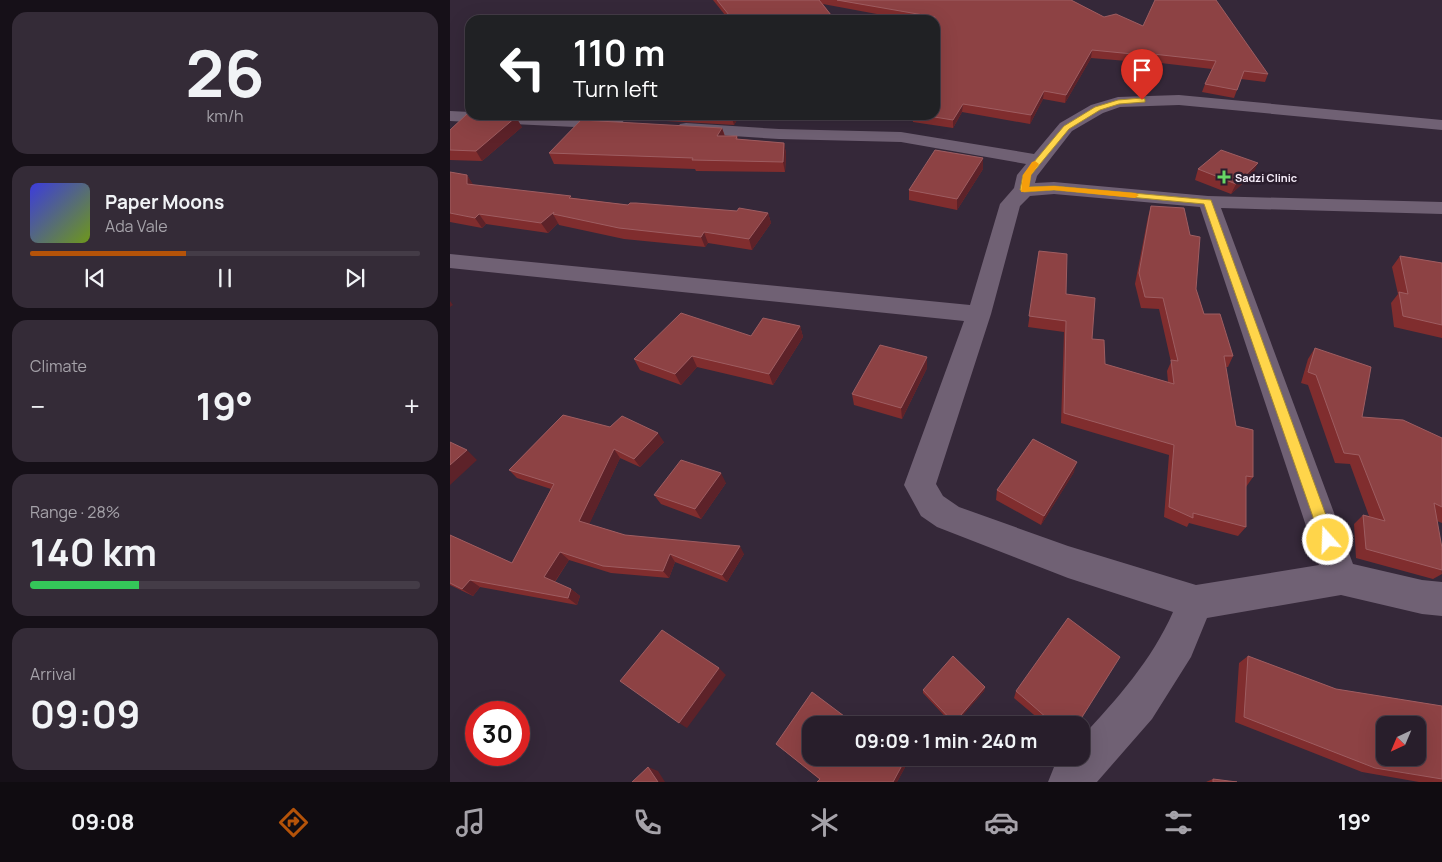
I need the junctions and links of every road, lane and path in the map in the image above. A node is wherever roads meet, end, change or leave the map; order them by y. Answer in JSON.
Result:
{"nodes":[{"id":1,"x":450,"y":116,"type":"edge"},
{"id":2,"x":465,"y":117,"type":"edge"},
{"id":3,"x":531,"y":120,"type":"edge"},
{"id":4,"x":632,"y":125,"type":"edge"},
{"id":5,"x":1442,"y":125,"type":"edge"},
{"id":6,"x":672,"y":127,"type":"edge"},
{"id":7,"x":1038,"y":160,"type":"junction"},
{"id":8,"x":1024,"y":190,"type":"junction"},
{"id":9,"x":1208,"y":202,"type":"junction"},
{"id":10,"x":1442,"y":208,"type":"edge"},
{"id":11,"x":450,"y":261,"type":"edge"},
{"id":12,"x":979,"y":314,"type":"junction"},
{"id":13,"x":1341,"y":578,"type":"junction"},
{"id":14,"x":1442,"y":600,"type":"edge"},
{"id":15,"x":1196,"y":602,"type":"junction"},
{"id":16,"x":1069,"y":782,"type":"edge"}],
"edges":[{"from":1,"to":2,"type":"street"},
{"from":3,"to":4,"type":"street"},
{"from":5,"to":7,"type":"street"},
{"from":6,"to":7,"type":"street"},
{"from":7,"to":8,"type":"street"},
{"from":8,"to":9,"type":"street"},
{"from":8,"to":12,"type":"street"},
{"from":9,"to":10,"type":"street"},
{"from":9,"to":13,"type":"street"},
{"from":11,"to":12,"type":"street"},
{"from":12,"to":15,"type":"street"},
{"from":13,"to":14,"type":"street"},
{"from":13,"to":15,"type":"street"},
{"from":15,"to":16,"type":"street"}]}
